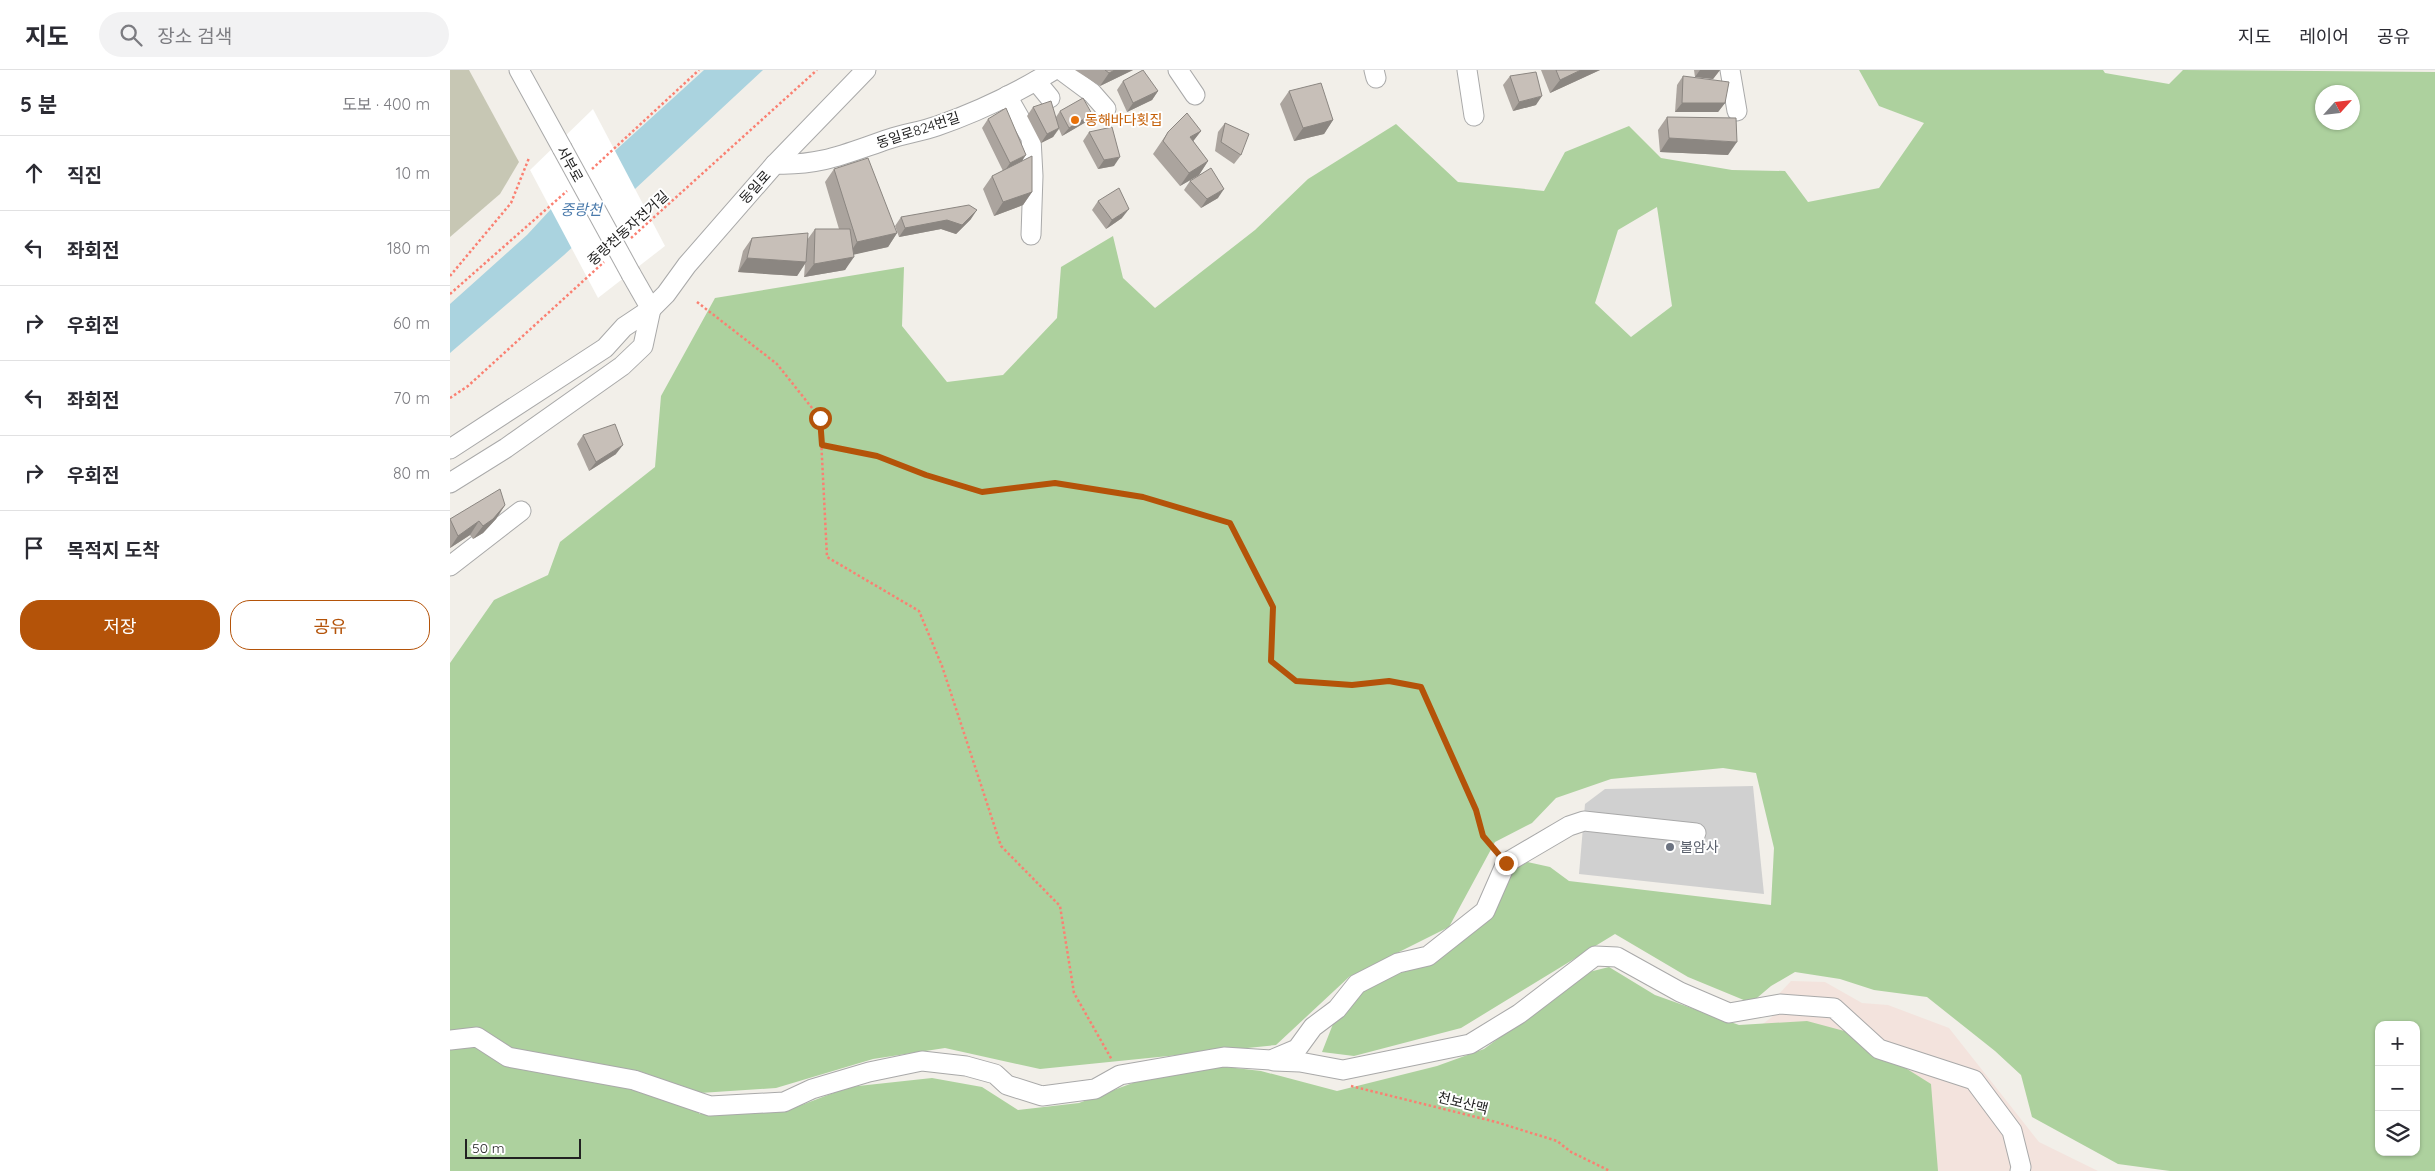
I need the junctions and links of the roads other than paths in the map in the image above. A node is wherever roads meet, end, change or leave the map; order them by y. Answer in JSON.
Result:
{"nodes":[{"id":1,"x":519,"y":70,"type":"edge"},
{"id":2,"x":866,"y":70,"type":"edge"},
{"id":3,"x":1054,"y":70,"type":"edge"},
{"id":4,"x":1061,"y":70,"type":"edge"},
{"id":5,"x":1178,"y":70,"type":"edge"},
{"id":6,"x":1467,"y":70,"type":"edge"},
{"id":7,"x":1730,"y":70,"type":"edge"},
{"id":8,"x":1036,"y":81,"type":"junction"},
{"id":9,"x":1195,"y":95,"type":"dead end"},
{"id":10,"x":1007,"y":96,"type":"junction"},
{"id":11,"x":1050,"y":98,"type":"dead end"},
{"id":12,"x":1106,"y":109,"type":"dead end"},
{"id":13,"x":1737,"y":111,"type":"dead end"},
{"id":14,"x":1474,"y":116,"type":"dead end"},
{"id":15,"x":776,"y":164,"type":"junction"},
{"id":16,"x":1031,"y":234,"type":"dead end"},
{"id":17,"x":651,"y":309,"type":"junction"},
{"id":18,"x":450,"y":449,"type":"edge"},
{"id":19,"x":450,"y":482,"type":"edge"},
{"id":20,"x":521,"y":511,"type":"dead end"},
{"id":21,"x":450,"y":566,"type":"edge"},
{"id":22,"x":1696,"y":833,"type":"dead end"},
{"id":23,"x":450,"y":1040,"type":"edge"},
{"id":24,"x":1271,"y":1060,"type":"junction"},
{"id":25,"x":2021,"y":1170,"type":"edge"}],
"edges":[{"from":1,"to":17,"type":"street","name":"서부로","bridge":true},
{"from":2,"to":15,"type":"street","name":"동일로"},
{"from":3,"to":8,"type":"street","name":"동일로824번길"},
{"from":4,"to":12,"type":"street"},
{"from":5,"to":9,"type":"street"},
{"from":6,"to":14,"type":"street"},
{"from":7,"to":13,"type":"street"},
{"from":8,"to":10,"type":"street","name":"동일로824번길"},
{"from":8,"to":11,"type":"street"},
{"from":10,"to":15,"type":"street","name":"동일로824번길"},
{"from":10,"to":16,"type":"street"},
{"from":15,"to":17,"type":"street","name":"동일로"},
{"from":17,"to":18,"type":"street","name":"동일로"},
{"from":17,"to":19,"type":"street"},
{"from":20,"to":21,"type":"street"},
{"from":22,"to":24,"type":"street"},
{"from":23,"to":24,"type":"street"},
{"from":24,"to":25,"type":"street"}]}
